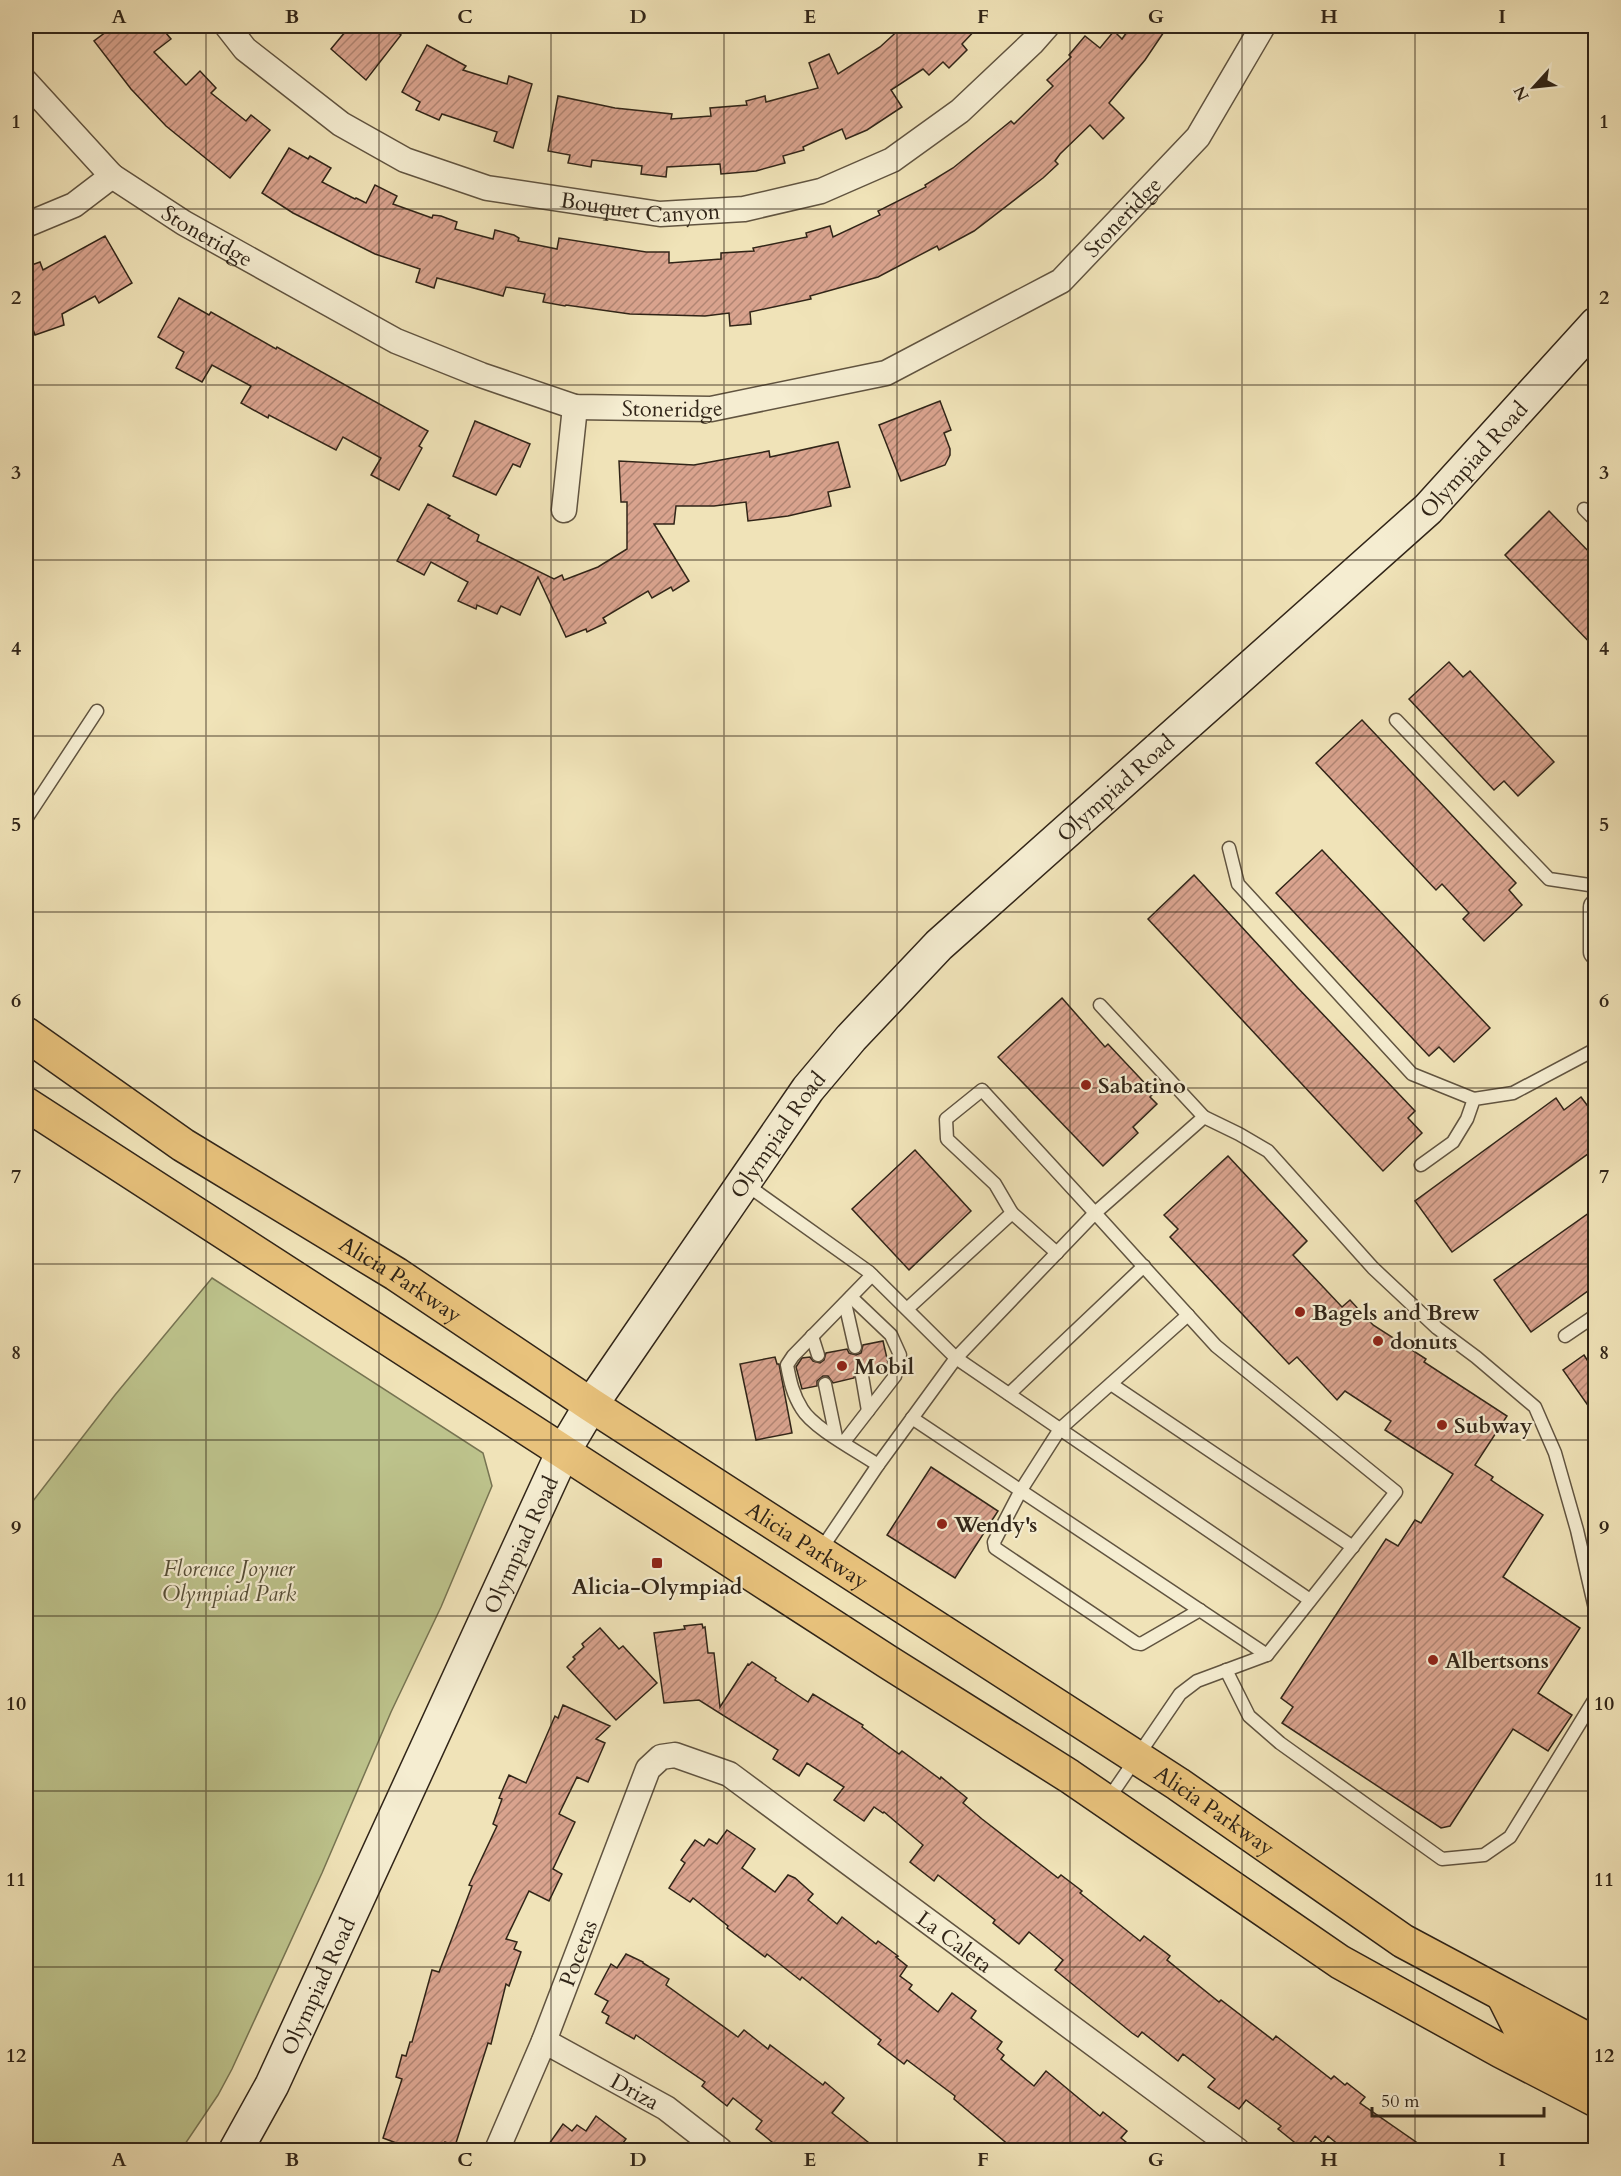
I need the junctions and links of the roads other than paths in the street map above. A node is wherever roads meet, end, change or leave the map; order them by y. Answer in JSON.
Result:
{"nodes":[{"id":1,"x":227,"y":26,"type":"edge"},
{"id":2,"x":1047,"y":26,"type":"edge"},
{"id":3,"x":1263,"y":26,"type":"edge"},
{"id":4,"x":26,"y":82,"type":"edge"},
{"id":5,"x":112,"y":176,"type":"junction"},
{"id":6,"x":26,"y":225,"type":"edge"},
{"id":7,"x":1596,"y":324,"type":"edge"},
{"id":8,"x":575,"y":407,"type":"junction"},
{"id":9,"x":1584,"y":509,"type":"dead end"},
{"id":10,"x":564,"y":510,"type":"dead end"},
{"id":11,"x":1596,"y":521,"type":"edge"},
{"id":12,"x":98,"y":711,"type":"dead end"},
{"id":13,"x":1396,"y":720,"type":"dead end"},
{"id":14,"x":26,"y":819,"type":"edge"},
{"id":15,"x":1229,"y":848,"type":"dead end"},
{"id":16,"x":1596,"y":886,"type":"edge"},
{"id":17,"x":1595,"y":921,"type":"edge"},
{"id":18,"x":1596,"y":952,"type":"edge"},
{"id":19,"x":1100,"y":1005,"type":"dead end"},
{"id":20,"x":26,"y":1034,"type":"edge"},
{"id":21,"x":1596,"y":1049,"type":"edge"},
{"id":22,"x":1474,"y":1099,"type":"junction"},
{"id":23,"x":26,"y":1104,"type":"edge"},
{"id":24,"x":1203,"y":1117,"type":"junction"},
{"id":25,"x":1421,"y":1165,"type":"dead end"},
{"id":26,"x":743,"y":1182,"type":"junction"},
{"id":27,"x":1012,"y":1212,"type":"junction"},
{"id":28,"x":1095,"y":1213,"type":"junction"},
{"id":29,"x":1057,"y":1253,"type":"junction"},
{"id":30,"x":1144,"y":1266,"type":"junction"},
{"id":31,"x":872,"y":1275,"type":"junction"},
{"id":32,"x":848,"y":1300,"type":"junction"},
{"id":33,"x":908,"y":1308,"type":"junction"},
{"id":34,"x":1596,"y":1314,"type":"edge"},
{"id":35,"x":1188,"y":1315,"type":"junction"},
{"id":36,"x":812,"y":1336,"type":"junction"},
{"id":37,"x":1565,"y":1336,"type":"dead end"},
{"id":38,"x":855,"y":1347,"type":"dead end"},
{"id":39,"x":818,"y":1355,"type":"dead end"},
{"id":40,"x":956,"y":1358,"type":"junction"},
{"id":41,"x":862,"y":1376,"type":"dead end"},
{"id":42,"x":825,"y":1384,"type":"dead end"},
{"id":43,"x":1111,"y":1384,"type":"junction"},
{"id":44,"x":1009,"y":1394,"type":"junction"},
{"id":45,"x":591,"y":1405,"type":"junction"},
{"id":46,"x":868,"y":1411,"type":"junction"},
{"id":47,"x":912,"y":1418,"type":"junction"},
{"id":48,"x":1060,"y":1429,"type":"junction"},
{"id":49,"x":840,"y":1440,"type":"junction"},
{"id":50,"x":563,"y":1452,"type":"junction"},
{"id":51,"x":878,"y":1465,"type":"junction"},
{"id":52,"x":1021,"y":1490,"type":"junction"},
{"id":53,"x":1353,"y":1547,"type":"junction"},
{"id":54,"x":820,"y":1552,"type":"junction"},
{"id":55,"x":1310,"y":1600,"type":"junction"},
{"id":56,"x":1200,"y":1610,"type":"junction"},
{"id":57,"x":1596,"y":1613,"type":"edge"},
{"id":58,"x":1267,"y":1655,"type":"junction"},
{"id":59,"x":1226,"y":1670,"type":"junction"},
{"id":60,"x":1596,"y":1697,"type":"edge"},
{"id":61,"x":661,"y":1757,"type":"joint"},
{"id":62,"x":1137,"y":1758,"type":"junction"},
{"id":63,"x":1106,"y":1802,"type":"junction"},
{"id":64,"x":1503,"y":1995,"type":"junction"},
{"id":65,"x":544,"y":2041,"type":"junction"},
{"id":66,"x":1596,"y":2044,"type":"edge"},
{"id":67,"x":1596,"y":2073,"type":"edge"},
{"id":68,"x":1596,"y":2100,"type":"edge"},
{"id":69,"x":236,"y":2151,"type":"edge"},
{"id":70,"x":497,"y":2151,"type":"edge"},
{"id":71,"x":720,"y":2151,"type":"edge"},
{"id":72,"x":1237,"y":2151,"type":"edge"}],
"edges":[{"from":1,"to":2,"type":"street","name":"Bouquet Canyon"},
{"from":3,"to":8,"type":"street","name":"Stoneridge"},
{"from":4,"to":5,"type":"street","name":"Stoneridge"},
{"from":5,"to":6,"type":"street"},
{"from":5,"to":8,"type":"street","name":"Stoneridge"},
{"from":7,"to":26,"type":"main road","name":"Olympiad Road"},
{"from":8,"to":10,"type":"street"},
{"from":9,"to":11,"type":"lane"},
{"from":12,"to":14,"type":"lane"},
{"from":13,"to":16,"type":"lane"},
{"from":15,"to":22,"type":"lane"},
{"from":17,"to":18,"type":"street"},
{"from":19,"to":24,"type":"lane"},
{"from":20,"to":45,"type":"main road","name":"Alicia Parkway"},
{"from":21,"to":22,"type":"lane"},
{"from":22,"to":25,"type":"lane"},
{"from":23,"to":50,"type":"main road"},
{"from":24,"to":28,"type":"lane"},
{"from":24,"to":57,"type":"lane"},
{"from":26,"to":31,"type":"lane"},
{"from":26,"to":45,"type":"main road","name":"Olympiad Road"},
{"from":27,"to":28,"type":"lane"},
{"from":27,"to":29,"type":"lane"},
{"from":27,"to":33,"type":"lane"},
{"from":28,"to":29,"type":"lane"},
{"from":28,"to":30,"type":"lane"},
{"from":29,"to":40,"type":"lane"},
{"from":30,"to":35,"type":"lane"},
{"from":30,"to":44,"type":"lane"},
{"from":31,"to":32,"type":"lane"},
{"from":31,"to":33,"type":"lane"},
{"from":32,"to":36,"type":"lane"},
{"from":32,"to":38,"type":"lane"},
{"from":32,"to":46,"type":"lane"},
{"from":33,"to":40,"type":"lane"},
{"from":34,"to":37,"type":"lane"},
{"from":35,"to":43,"type":"lane"},
{"from":35,"to":53,"type":"lane"},
{"from":36,"to":39,"type":"lane"},
{"from":36,"to":49,"type":"lane"},
{"from":40,"to":44,"type":"lane"},
{"from":40,"to":47,"type":"lane"},
{"from":41,"to":46,"type":"lane"},
{"from":42,"to":49,"type":"lane"},
{"from":43,"to":48,"type":"lane"},
{"from":43,"to":53,"type":"lane"},
{"from":44,"to":48,"type":"lane"},
{"from":45,"to":50,"type":"main road","name":"Olympiad Road"},
{"from":45,"to":54,"type":"main road","name":"Alicia Parkway"},
{"from":46,"to":49,"type":"lane"},
{"from":47,"to":51,"type":"lane"},
{"from":47,"to":52,"type":"lane"},
{"from":48,"to":52,"type":"lane"},
{"from":48,"to":55,"type":"lane"},
{"from":49,"to":51,"type":"lane"},
{"from":50,"to":63,"type":"main road"},
{"from":50,"to":69,"type":"main road","name":"Olympiad Road"},
{"from":51,"to":54,"type":"lane"},
{"from":52,"to":56,"type":"lane"},
{"from":52,"to":56,"type":"lane"},
{"from":53,"to":55,"type":"lane"},
{"from":54,"to":62,"type":"main road","name":"Alicia Parkway"},
{"from":55,"to":58,"type":"lane"},
{"from":56,"to":58,"type":"lane"},
{"from":58,"to":59,"type":"lane"},
{"from":59,"to":60,"type":"lane"},
{"from":59,"to":62,"type":"lane"},
{"from":61,"to":65,"type":"street","name":"Pocetas"},
{"from":61,"to":72,"type":"street","name":"La Caleta"},
{"from":62,"to":63,"type":"lane"},
{"from":62,"to":64,"type":"main road","name":"Alicia Parkway"},
{"from":63,"to":68,"type":"main road"},
{"from":64,"to":66,"type":"main road","name":"Alicia Parkway"},
{"from":64,"to":67,"type":"main road"},
{"from":65,"to":70,"type":"street","name":"Pocetas"},
{"from":65,"to":71,"type":"street","name":"Driza"}]}
